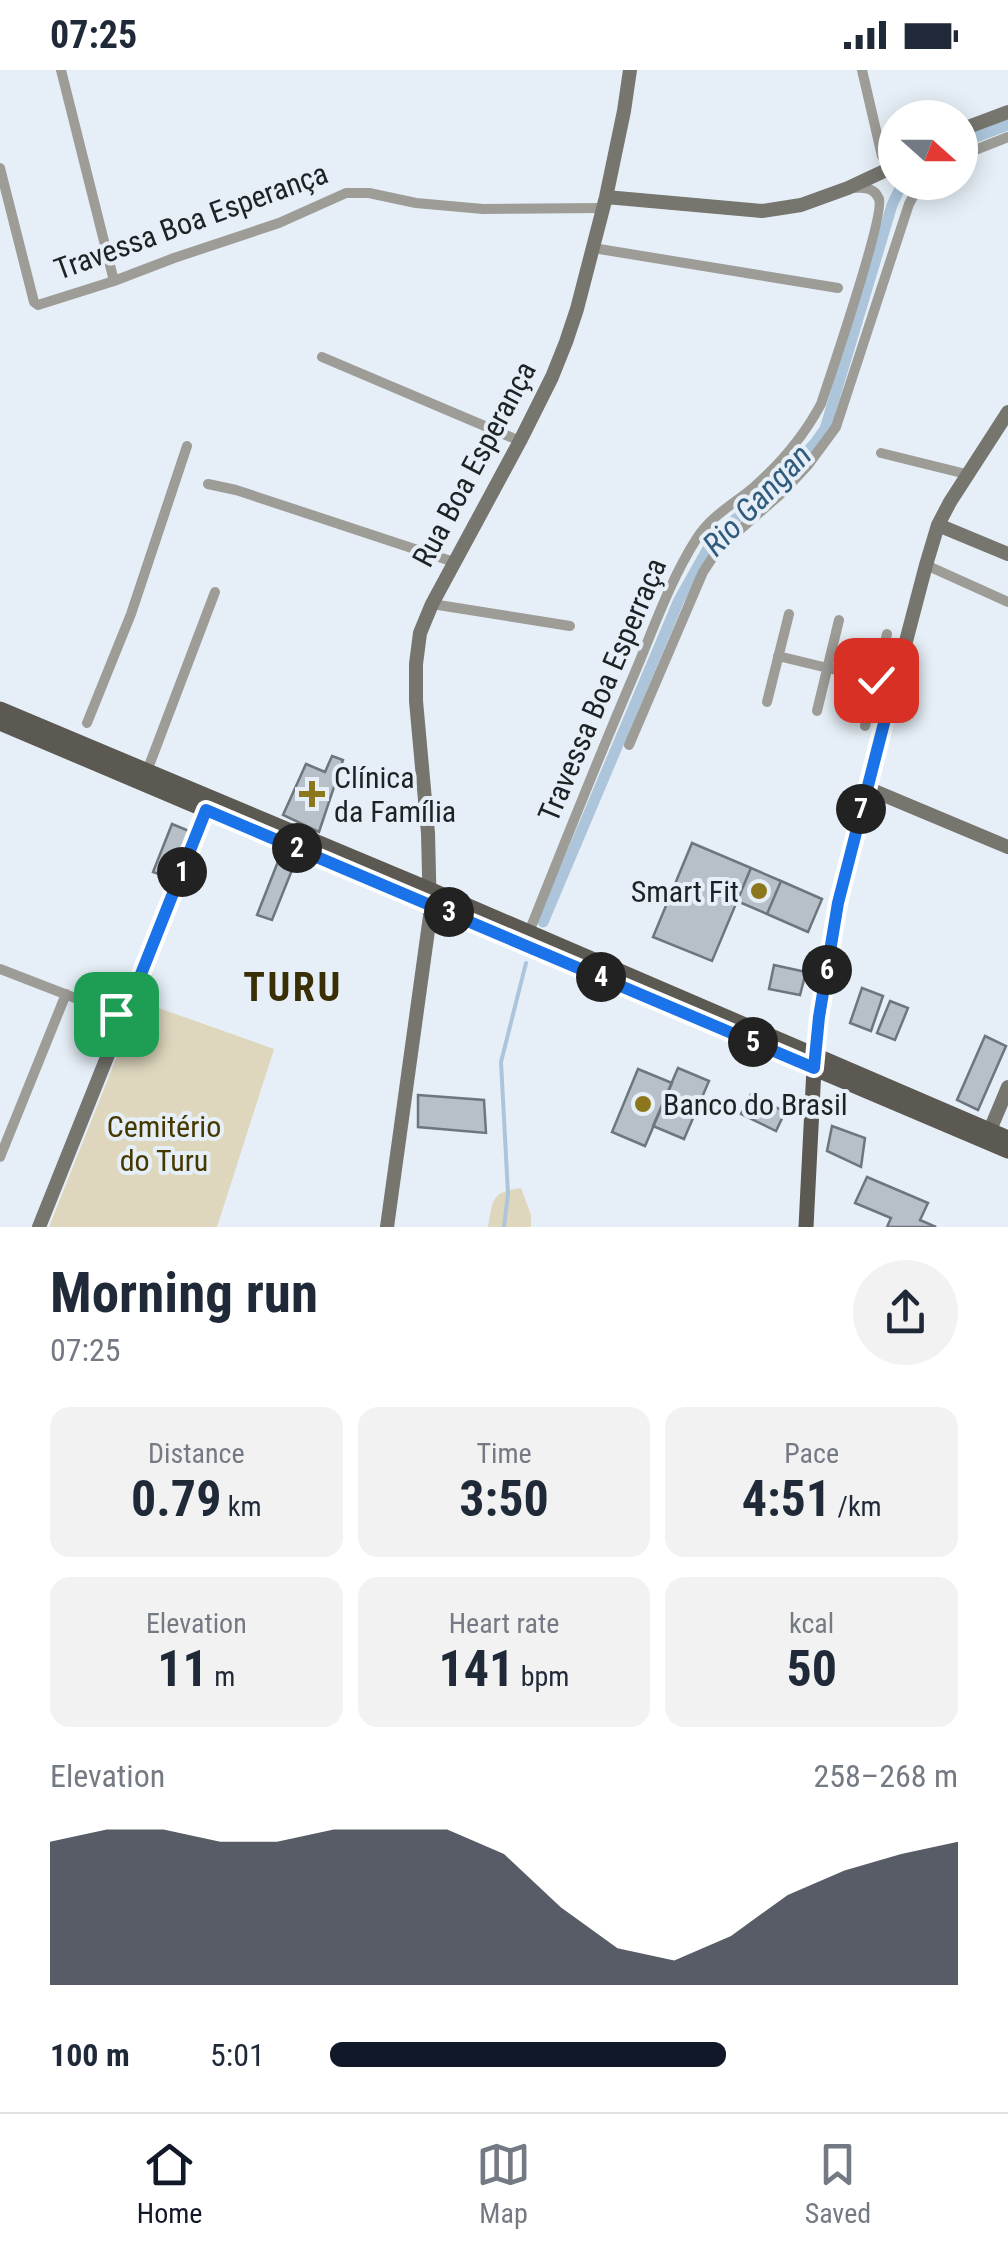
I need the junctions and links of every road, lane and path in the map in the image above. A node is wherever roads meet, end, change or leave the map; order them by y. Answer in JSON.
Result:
{"nodes":[{"id":1,"x":61,"y":70,"type":"edge"},
{"id":2,"x":630,"y":70,"type":"edge"},
{"id":3,"x":862,"y":70,"type":"edge"},
{"id":4,"x":1008,"y":112,"type":"edge"},
{"id":5,"x":978,"y":123,"type":"edge"},
{"id":6,"x":1008,"y":137,"type":"edge"},
{"id":7,"x":878,"y":139,"type":"edge"},
{"id":8,"x":978,"y":149,"type":"edge"},
{"id":9,"x":0,"y":168,"type":"edge"},
{"id":10,"x":878,"y":174,"type":"edge"},
{"id":11,"x":848,"y":188,"type":"junction"},
{"id":12,"x":911,"y":200,"type":"edge"},
{"id":13,"x":604,"y":202,"type":"junction"},
{"id":14,"x":593,"y":248,"type":"junction"},
{"id":15,"x":114,"y":281,"type":"junction"},
{"id":16,"x":838,"y":288,"type":"dead end"},
{"id":17,"x":322,"y":357,"type":"dead end"},
{"id":18,"x":1008,"y":412,"type":"edge"},
{"id":19,"x":520,"y":441,"type":"junction"},
{"id":20,"x":187,"y":446,"type":"dead end"},
{"id":21,"x":882,"y":454,"type":"dead end"},
{"id":22,"x":966,"y":474,"type":"junction"},
{"id":23,"x":208,"y":484,"type":"dead end"},
{"id":24,"x":938,"y":524,"type":"junction"},
{"id":25,"x":1008,"y":554,"type":"edge"},
{"id":26,"x":454,"y":562,"type":"junction"},
{"id":27,"x":926,"y":565,"type":"junction"},
{"id":28,"x":215,"y":592,"type":"dead end"},
{"id":29,"x":1008,"y":602,"type":"edge"},
{"id":30,"x":432,"y":604,"type":"junction"},
{"id":31,"x":789,"y":614,"type":"dead end"},
{"id":32,"x":839,"y":620,"type":"dead end"},
{"id":33,"x":570,"y":626,"type":"dead end"},
{"id":34,"x":887,"y":634,"type":"dead end"},
{"id":35,"x":778,"y":656,"type":"junction"},
{"id":36,"x":827,"y":668,"type":"junction"},
{"id":37,"x":876,"y":680,"type":"junction"},
{"id":38,"x":894,"y":684,"type":"junction"},
{"id":39,"x":767,"y":702,"type":"dead end"},
{"id":40,"x":0,"y":709,"type":"edge"},
{"id":41,"x":817,"y":711,"type":"dead end"},
{"id":42,"x":0,"y":723,"type":"edge"},
{"id":43,"x":87,"y":723,"type":"dead end"},
{"id":44,"x":865,"y":726,"type":"dead end"},
{"id":45,"x":629,"y":744,"type":"dead end"},
{"id":46,"x":147,"y":770,"type":"junction"},
{"id":47,"x":866,"y":788,"type":"junction"},
{"id":48,"x":206,"y":810,"type":"junction"},
{"id":49,"x":1008,"y":847,"type":"edge"},
{"id":50,"x":430,"y":896,"type":"junction"},
{"id":51,"x":529,"y":932,"type":"junction"},
{"id":52,"x":0,"y":969,"type":"edge"},
{"id":53,"x":66,"y":994,"type":"junction"},
{"id":54,"x":124,"y":1017,"type":"junction"},
{"id":55,"x":814,"y":1062,"type":"junction"},
{"id":56,"x":1008,"y":1087,"type":"edge"},
{"id":57,"x":990,"y":1130,"type":"junction"},
{"id":58,"x":1008,"y":1138,"type":"edge"},
{"id":59,"x":1008,"y":1151,"type":"edge"},
{"id":60,"x":0,"y":1157,"type":"edge"},
{"id":61,"x":39,"y":1227,"type":"edge"},
{"id":62,"x":386,"y":1227,"type":"edge"},
{"id":63,"x":806,"y":1227,"type":"edge"}],
"edges":[{"from":1,"to":15,"type":"street"},
{"from":2,"to":13,"type":"main road","name":"Rua Boa Esperança"},
{"from":3,"to":7,"type":"street"},
{"from":4,"to":5,"type":"main road"},
{"from":6,"to":8,"type":"street"},
{"from":9,"to":15,"type":"street","name":"Travessa Boa Esperança"},
{"from":10,"to":11,"type":"main road","name":"Travessa Boa Esperança"},
{"from":11,"to":13,"type":"main road","name":"Travessa Boa Esperança"},
{"from":11,"to":51,"type":"street","name":"Travessa Boa Esperraça"},
{"from":12,"to":45,"type":"street"},
{"from":13,"to":14,"type":"main road","name":"Rua Boa Esperança"},
{"from":13,"to":15,"type":"street","name":"Travessa Boa Esperança"},
{"from":14,"to":16,"type":"street"},
{"from":14,"to":19,"type":"main road","name":"Rua Boa Esperança"},
{"from":17,"to":19,"type":"street"},
{"from":18,"to":22,"type":"main road"},
{"from":19,"to":26,"type":"main road","name":"Rua Boa Esperança"},
{"from":20,"to":43,"type":"street"},
{"from":21,"to":22,"type":"street"},
{"from":22,"to":24,"type":"main road"},
{"from":23,"to":26,"type":"street"},
{"from":24,"to":25,"type":"main road"},
{"from":24,"to":27,"type":"main road"},
{"from":26,"to":30,"type":"main road","name":"Rua Boa Esperança"},
{"from":27,"to":29,"type":"street"},
{"from":27,"to":38,"type":"main road"},
{"from":28,"to":46,"type":"street"},
{"from":30,"to":33,"type":"street"},
{"from":30,"to":50,"type":"main road","name":"Rua Boa Esperança"},
{"from":31,"to":35,"type":"street"},
{"from":32,"to":36,"type":"street"},
{"from":34,"to":37,"type":"street"},
{"from":35,"to":36,"type":"street"},
{"from":35,"to":39,"type":"street"},
{"from":36,"to":37,"type":"street"},
{"from":36,"to":41,"type":"street"},
{"from":37,"to":38,"type":"street"},
{"from":37,"to":44,"type":"street"},
{"from":38,"to":47,"type":"main road"},
{"from":40,"to":46,"type":"main road"},
{"from":42,"to":48,"type":"main road"},
{"from":46,"to":50,"type":"main road"},
{"from":47,"to":49,"type":"main road"},
{"from":47,"to":55,"type":"main road"},
{"from":48,"to":50,"type":"main road"},
{"from":48,"to":54,"type":"main road"},
{"from":50,"to":51,"type":"main road"},
{"from":50,"to":55,"type":"main road"},
{"from":50,"to":62,"type":"main road","name":"Rua Boa Esperança"},
{"from":51,"to":55,"type":"main road"},
{"from":52,"to":53,"type":"street"},
{"from":53,"to":54,"type":"street"},
{"from":53,"to":60,"type":"street"},
{"from":54,"to":61,"type":"main road"},
{"from":55,"to":57,"type":"main road"},
{"from":55,"to":59,"type":"main road"},
{"from":55,"to":63,"type":"main road"},
{"from":56,"to":57,"type":"main road"},
{"from":57,"to":58,"type":"main road"}]}
